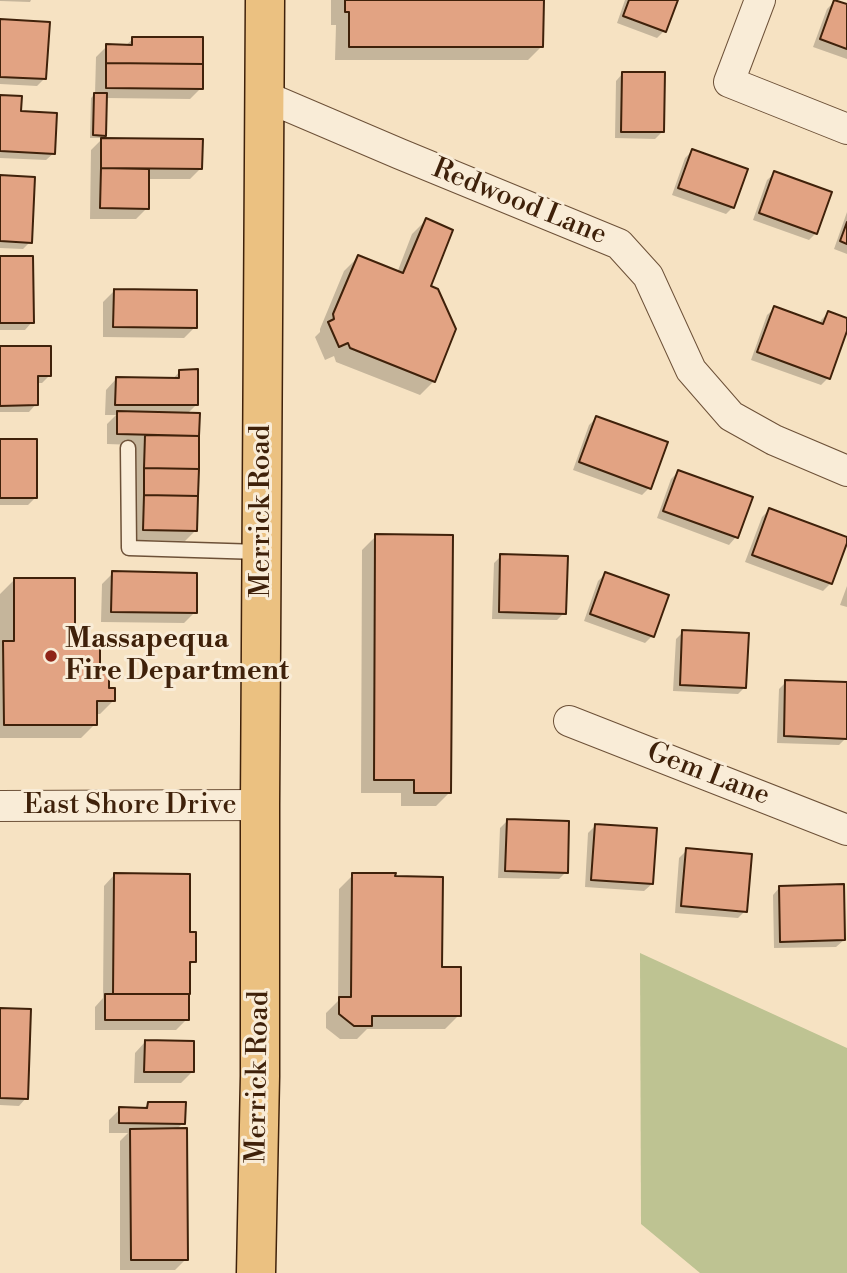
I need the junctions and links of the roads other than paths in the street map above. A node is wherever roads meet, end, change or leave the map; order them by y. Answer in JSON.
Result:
{"nodes":[{"id":1,"x":265,"y":0,"type":"edge"},
{"id":2,"x":760,"y":0,"type":"edge"},
{"id":3,"x":264,"y":96,"type":"junction"},
{"id":4,"x":847,"y":130,"type":"edge"},
{"id":5,"x":128,"y":448,"type":"dead end"},
{"id":6,"x":847,"y":471,"type":"edge"},
{"id":7,"x":262,"y":552,"type":"junction"},
{"id":8,"x":569,"y":721,"type":"dead end"},
{"id":9,"x":260,"y":805,"type":"junction"},
{"id":10,"x":0,"y":806,"type":"edge"},
{"id":11,"x":847,"y":830,"type":"edge"},
{"id":12,"x":256,"y":1273,"type":"edge"}],
"edges":[{"from":1,"to":3,"type":"main road","name":"Merrick Road"},
{"from":2,"to":4,"type":"street"},
{"from":3,"to":6,"type":"street","name":"Redwood Lane"},
{"from":3,"to":7,"type":"main road","name":"Merrick Road"},
{"from":5,"to":7,"type":"lane"},
{"from":7,"to":9,"type":"main road","name":"Merrick Road"},
{"from":8,"to":11,"type":"street","name":"Gem Lane"},
{"from":9,"to":10,"type":"street","name":"East Shore Drive"},
{"from":9,"to":12,"type":"main road","name":"Merrick Road"}]}
